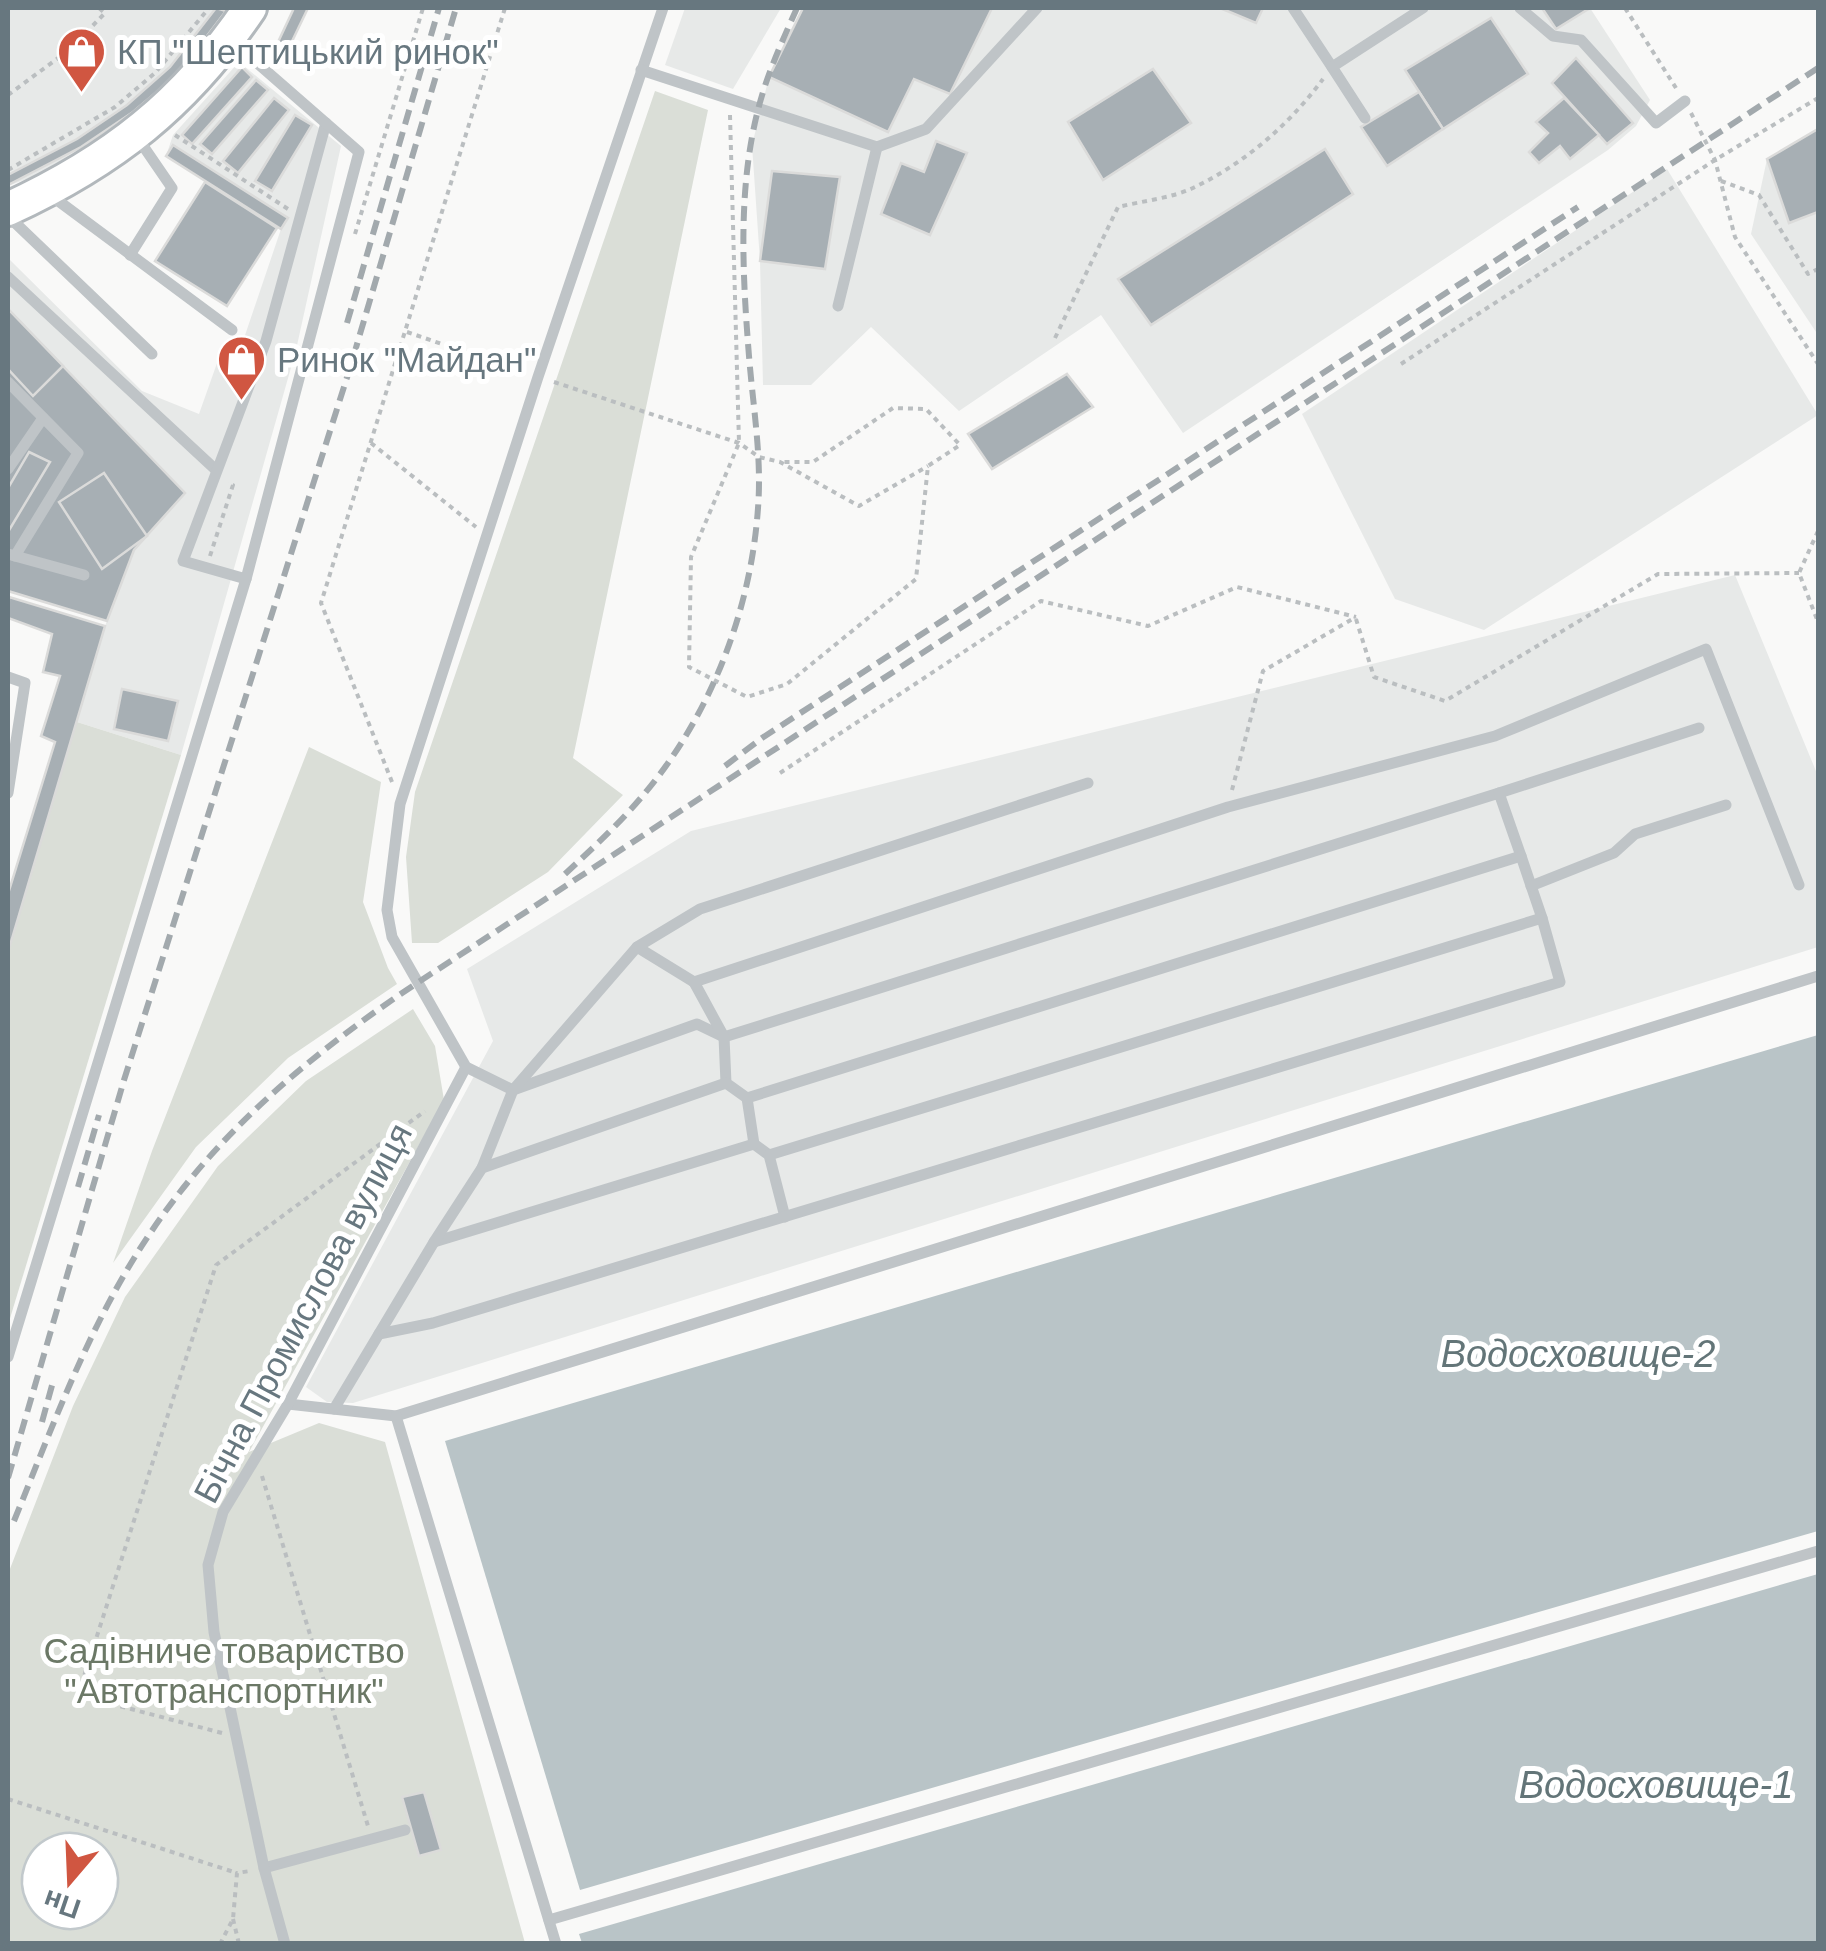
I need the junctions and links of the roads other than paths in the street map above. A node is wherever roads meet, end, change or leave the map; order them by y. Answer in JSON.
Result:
{"nodes":[{"id":1,"x":250,"y":8,"type":"edge"},
{"id":2,"x":663,"y":8,"type":"edge"},
{"id":3,"x":1037,"y":8,"type":"edge"},
{"id":4,"x":1293,"y":8,"type":"edge"},
{"id":5,"x":1423,"y":8,"type":"edge"},
{"id":6,"x":1520,"y":8,"type":"edge"},
{"id":7,"x":229,"y":38,"type":"junction"},
{"id":8,"x":1332,"y":68,"type":"junction"},
{"id":9,"x":640,"y":70,"type":"junction"},
{"id":10,"x":1685,"y":101,"type":"road end"},
{"id":11,"x":1365,"y":118,"type":"dead end"},
{"id":12,"x":326,"y":123,"type":"junction"},
{"id":13,"x":152,"y":132,"type":"junction"},
{"id":14,"x":877,"y":147,"type":"junction"},
{"id":15,"x":46,"y":192,"type":"junction"},
{"id":16,"x":8,"y":213,"type":"edge"},
{"id":17,"x":130,"y":255,"type":"junction"},
{"id":18,"x":8,"y":277,"type":"edge"},
{"id":19,"x":838,"y":306,"type":"dead end"},
{"id":20,"x":232,"y":330,"type":"dead end"},
{"id":21,"x":152,"y":354,"type":"dead end"},
{"id":22,"x":8,"y":382,"type":"edge"},
{"id":23,"x":43,"y":418,"type":"junction"},
{"id":24,"x":8,"y":468,"type":"edge"},
{"id":25,"x":216,"y":470,"type":"junction"},
{"id":26,"x":11,"y":555,"type":"edge"},
{"id":27,"x":84,"y":575,"type":"dead end"},
{"id":28,"x":246,"y":579,"type":"junction"},
{"id":29,"x":8,"y":677,"type":"edge"},
{"id":30,"x":1700,"y":728,"type":"dead end"},
{"id":31,"x":1088,"y":783,"type":"dead end"},
{"id":32,"x":8,"y":793,"type":"edge"},
{"id":33,"x":1499,"y":793,"type":"junction"},
{"id":34,"x":1726,"y":805,"type":"dead end"},
{"id":35,"x":1521,"y":856,"type":"junction"},
{"id":36,"x":1531,"y":886,"type":"junction"},
{"id":37,"x":1799,"y":886,"type":"dead end"},
{"id":38,"x":1542,"y":918,"type":"junction"},
{"id":39,"x":638,"y":947,"type":"junction"},
{"id":40,"x":1818,"y":976,"type":"edge"},
{"id":41,"x":694,"y":982,"type":"junction"},
{"id":42,"x":724,"y":1037,"type":"junction"},
{"id":43,"x":466,"y":1067,"type":"junction"},
{"id":44,"x":726,"y":1083,"type":"junction"},
{"id":45,"x":513,"y":1090,"type":"junction"},
{"id":46,"x":747,"y":1098,"type":"junction"},
{"id":47,"x":754,"y":1144,"type":"junction"},
{"id":48,"x":769,"y":1154,"type":"junction"},
{"id":49,"x":482,"y":1168,"type":"junction"},
{"id":50,"x":785,"y":1216,"type":"junction"},
{"id":51,"x":434,"y":1242,"type":"junction"},
{"id":52,"x":380,"y":1334,"type":"junction"},
{"id":53,"x":8,"y":1357,"type":"edge"},
{"id":54,"x":288,"y":1404,"type":"junction"},
{"id":55,"x":334,"y":1410,"type":"junction"},
{"id":56,"x":396,"y":1416,"type":"junction"},
{"id":57,"x":1818,"y":1551,"type":"edge"},
{"id":58,"x":404,"y":1830,"type":"dead end"},
{"id":59,"x":264,"y":1868,"type":"junction"},
{"id":60,"x":549,"y":1920,"type":"junction"},
{"id":61,"x":285,"y":1944,"type":"edge"},
{"id":62,"x":556,"y":1944,"type":"edge"}],
"edges":[{"from":1,"to":7,"type":"street"},
{"from":2,"to":9,"type":"lane"},
{"from":3,"to":14,"type":"lane"},
{"from":4,"to":8,"type":"lane"},
{"from":5,"to":8,"type":"lane"},
{"from":6,"to":10,"type":"lane"},
{"from":7,"to":12,"type":"lane"},
{"from":7,"to":13,"type":"street"},
{"from":8,"to":11,"type":"lane"},
{"from":9,"to":14,"type":"lane"},
{"from":9,"to":43,"type":"lane"},
{"from":12,"to":25,"type":"lane"},
{"from":12,"to":28,"type":"lane"},
{"from":13,"to":15,"type":"street"},
{"from":13,"to":17,"type":"lane"},
{"from":14,"to":19,"type":"lane"},
{"from":15,"to":16,"type":"street"},
{"from":15,"to":17,"type":"lane"},
{"from":16,"to":21,"type":"lane"},
{"from":17,"to":20,"type":"lane"},
{"from":18,"to":25,"type":"lane"},
{"from":22,"to":23,"type":"lane"},
{"from":23,"to":24,"type":"lane"},
{"from":23,"to":26,"type":"lane"},
{"from":25,"to":28,"type":"lane"},
{"from":26,"to":27,"type":"lane"},
{"from":28,"to":53,"type":"lane"},
{"from":29,"to":32,"type":"lane"},
{"from":30,"to":33,"type":"lane"},
{"from":31,"to":39,"type":"lane"},
{"from":33,"to":35,"type":"lane"},
{"from":33,"to":42,"type":"lane"},
{"from":34,"to":36,"type":"lane"},
{"from":35,"to":36,"type":"lane"},
{"from":35,"to":46,"type":"lane"},
{"from":36,"to":38,"type":"lane"},
{"from":37,"to":41,"type":"lane"},
{"from":38,"to":48,"type":"lane"},
{"from":38,"to":50,"type":"lane"},
{"from":39,"to":41,"type":"lane"},
{"from":39,"to":45,"type":"lane"},
{"from":40,"to":56,"type":"lane"},
{"from":41,"to":42,"type":"lane"},
{"from":42,"to":44,"type":"lane"},
{"from":42,"to":45,"type":"lane"},
{"from":43,"to":45,"type":"lane"},
{"from":43,"to":54,"type":"lane","name":"Бічна Промислова вулиця"},
{"from":44,"to":46,"type":"lane"},
{"from":44,"to":49,"type":"lane"},
{"from":45,"to":49,"type":"lane"},
{"from":46,"to":47,"type":"lane"},
{"from":47,"to":48,"type":"lane"},
{"from":47,"to":51,"type":"lane"},
{"from":48,"to":50,"type":"lane"},
{"from":49,"to":51,"type":"lane"},
{"from":50,"to":52,"type":"lane"},
{"from":51,"to":52,"type":"lane"},
{"from":52,"to":55,"type":"lane"},
{"from":54,"to":55,"type":"lane"},
{"from":54,"to":59,"type":"lane","name":"Бічна Промислова вулиця"},
{"from":55,"to":56,"type":"lane"},
{"from":56,"to":60,"type":"lane"},
{"from":57,"to":60,"type":"lane"},
{"from":58,"to":59,"type":"lane"},
{"from":59,"to":61,"type":"lane","name":"Бічна Промислова вулиця"},
{"from":60,"to":62,"type":"lane"}]}
